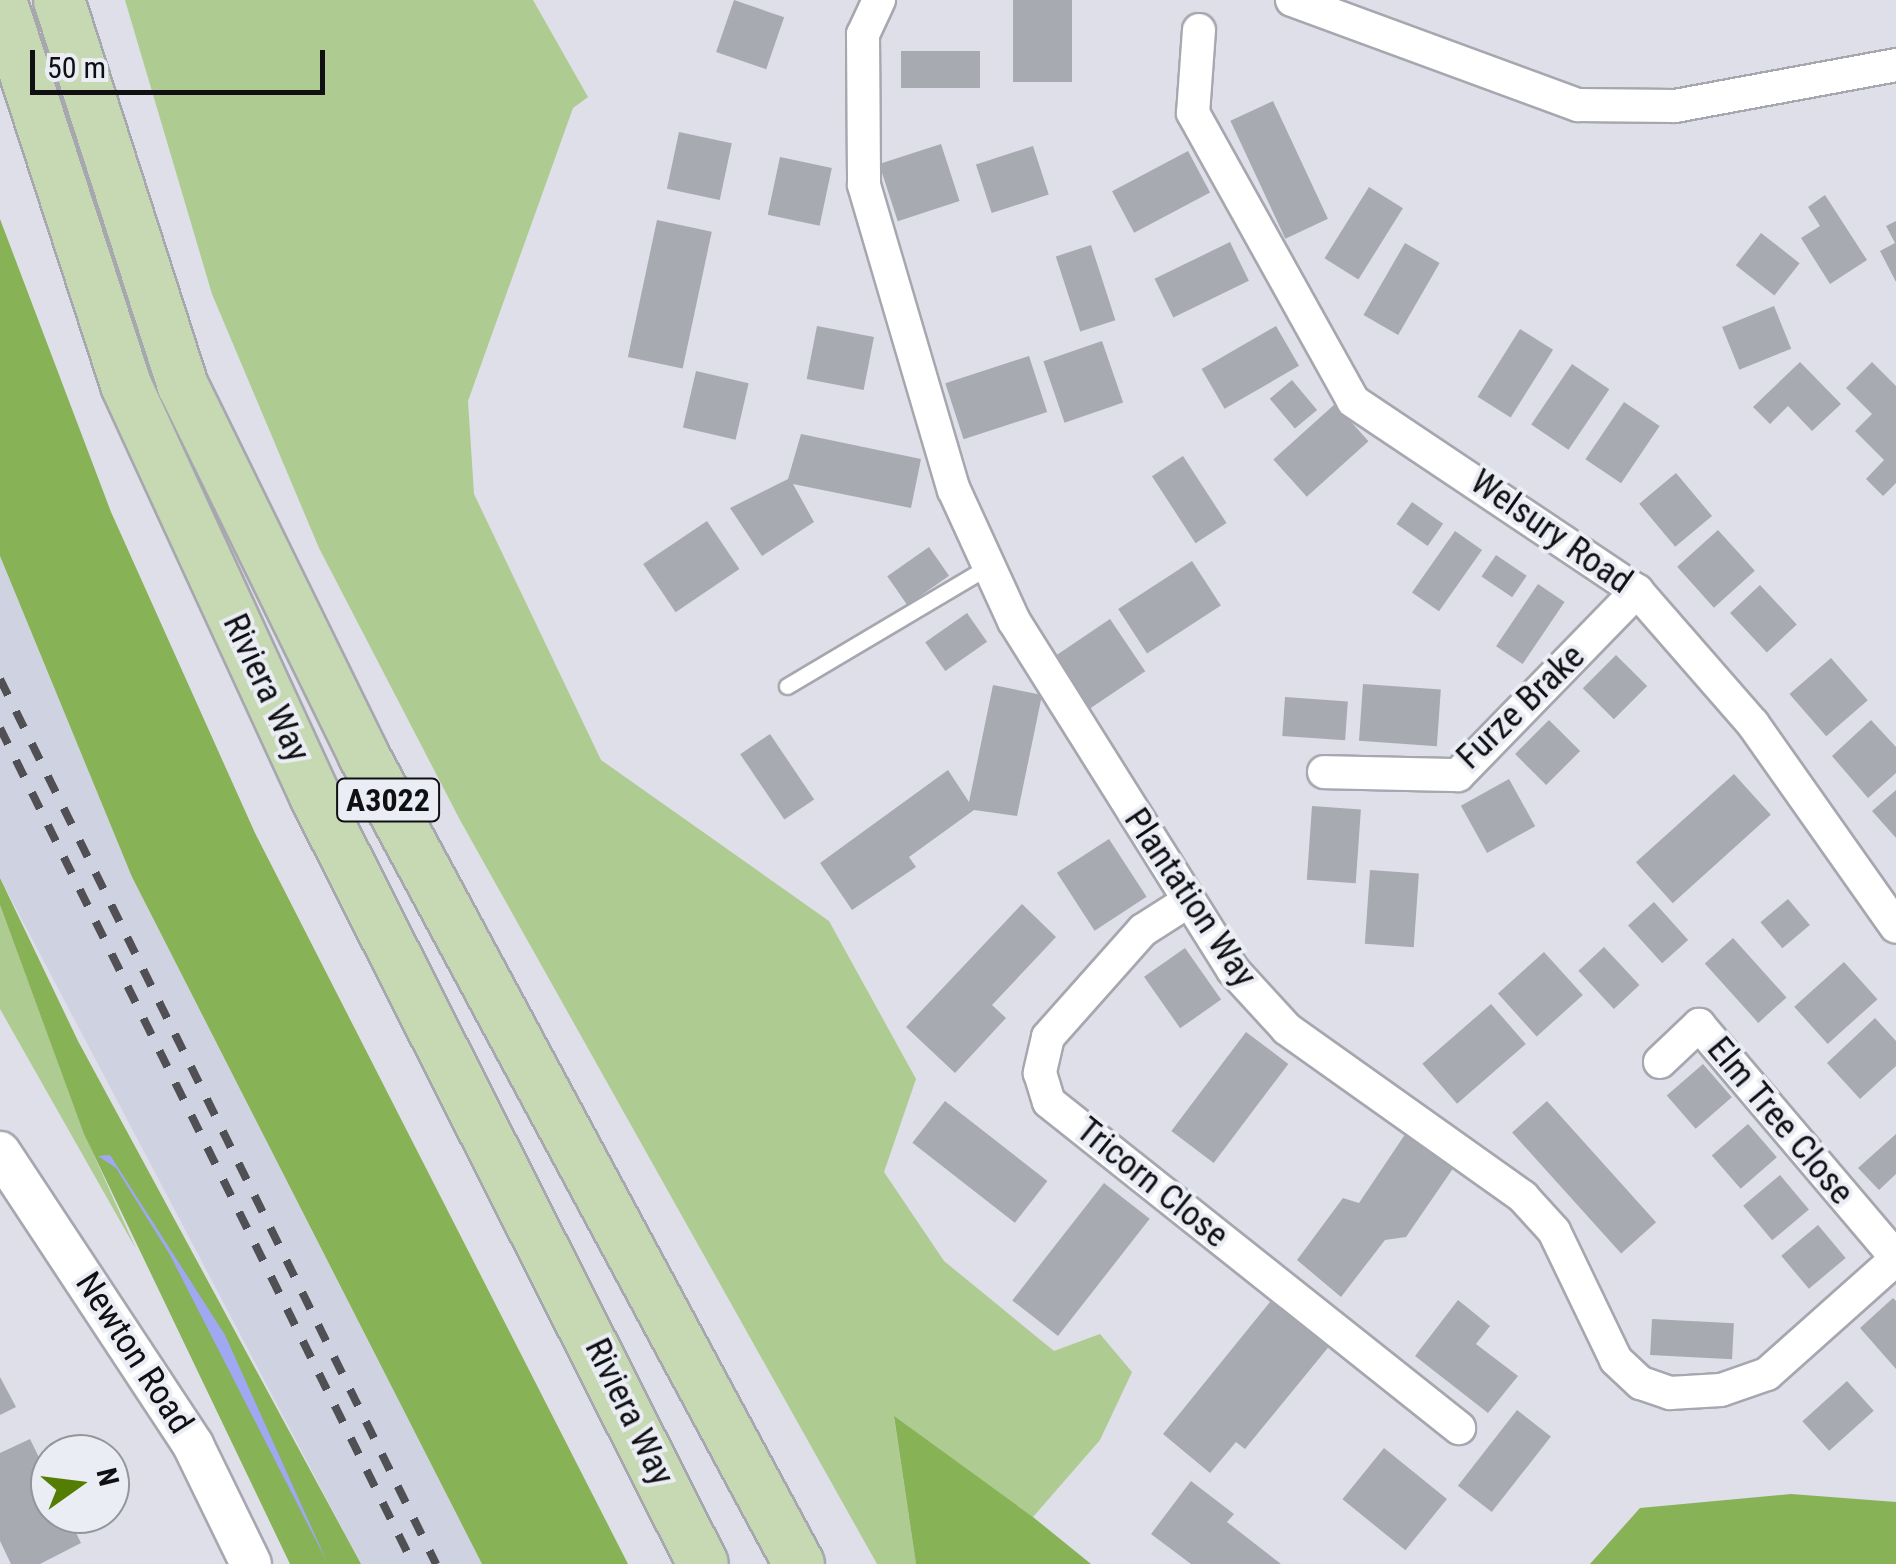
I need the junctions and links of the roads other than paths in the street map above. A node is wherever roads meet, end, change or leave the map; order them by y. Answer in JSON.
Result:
{"nodes":[{"id":1,"x":1,"y":0,"type":"edge"},
{"id":2,"x":58,"y":0,"type":"edge"},
{"id":3,"x":880,"y":0,"type":"edge"},
{"id":4,"x":1292,"y":0,"type":"edge"},
{"id":5,"x":1199,"y":30,"type":"dead end"},
{"id":6,"x":1896,"y":65,"type":"edge"},
{"id":7,"x":989,"y":566,"type":"junction"},
{"id":8,"x":1637,"y":591,"type":"junction"},
{"id":9,"x":787,"y":686,"type":"dead end"},
{"id":10,"x":1324,"y":772,"type":"dead end"},
{"id":11,"x":1188,"y":902,"type":"junction"},
{"id":12,"x":1896,"y":927,"type":"edge"},
{"id":13,"x":510,"y":1025,"type":"junction"},
{"id":14,"x":1660,"y":1062,"type":"dead end"},
{"id":15,"x":0,"y":1152,"type":"edge"},
{"id":16,"x":1896,"y":1258,"type":"edge"},
{"id":17,"x":1459,"y":1428,"type":"dead end"},
{"id":18,"x":252,"y":1564,"type":"edge"},
{"id":19,"x":702,"y":1564,"type":"edge"},
{"id":20,"x":799,"y":1564,"type":"edge"},
{"id":21,"x":826,"y":1564,"type":"edge"}],
"edges":[{"from":1,"to":19,"type":"main road","name":"Riviera Way","number":"A3022"},
{"from":2,"to":13,"type":"main road","name":"Riviera Way","number":"A3022"},
{"from":3,"to":7,"type":"street","name":"Plantation Way"},
{"from":4,"to":6,"type":"street"},
{"from":5,"to":8,"type":"street","name":"Welsury Road"},
{"from":7,"to":9,"type":"lane"},
{"from":7,"to":11,"type":"street","name":"Plantation Way"},
{"from":8,"to":10,"type":"street","name":"Furze Brake"},
{"from":8,"to":12,"type":"street","name":"Welsury Road"},
{"from":11,"to":16,"type":"street","name":"Plantation Way"},
{"from":11,"to":17,"type":"street","name":"Tricorn Close"},
{"from":13,"to":20,"type":"main road","name":"Riviera Way","number":"A3022"},
{"from":13,"to":21,"type":"main road","name":"Riviera Way"},
{"from":14,"to":16,"type":"street","name":"Elm Tree Close"},
{"from":15,"to":18,"type":"street","name":"Newton Road"}]}
